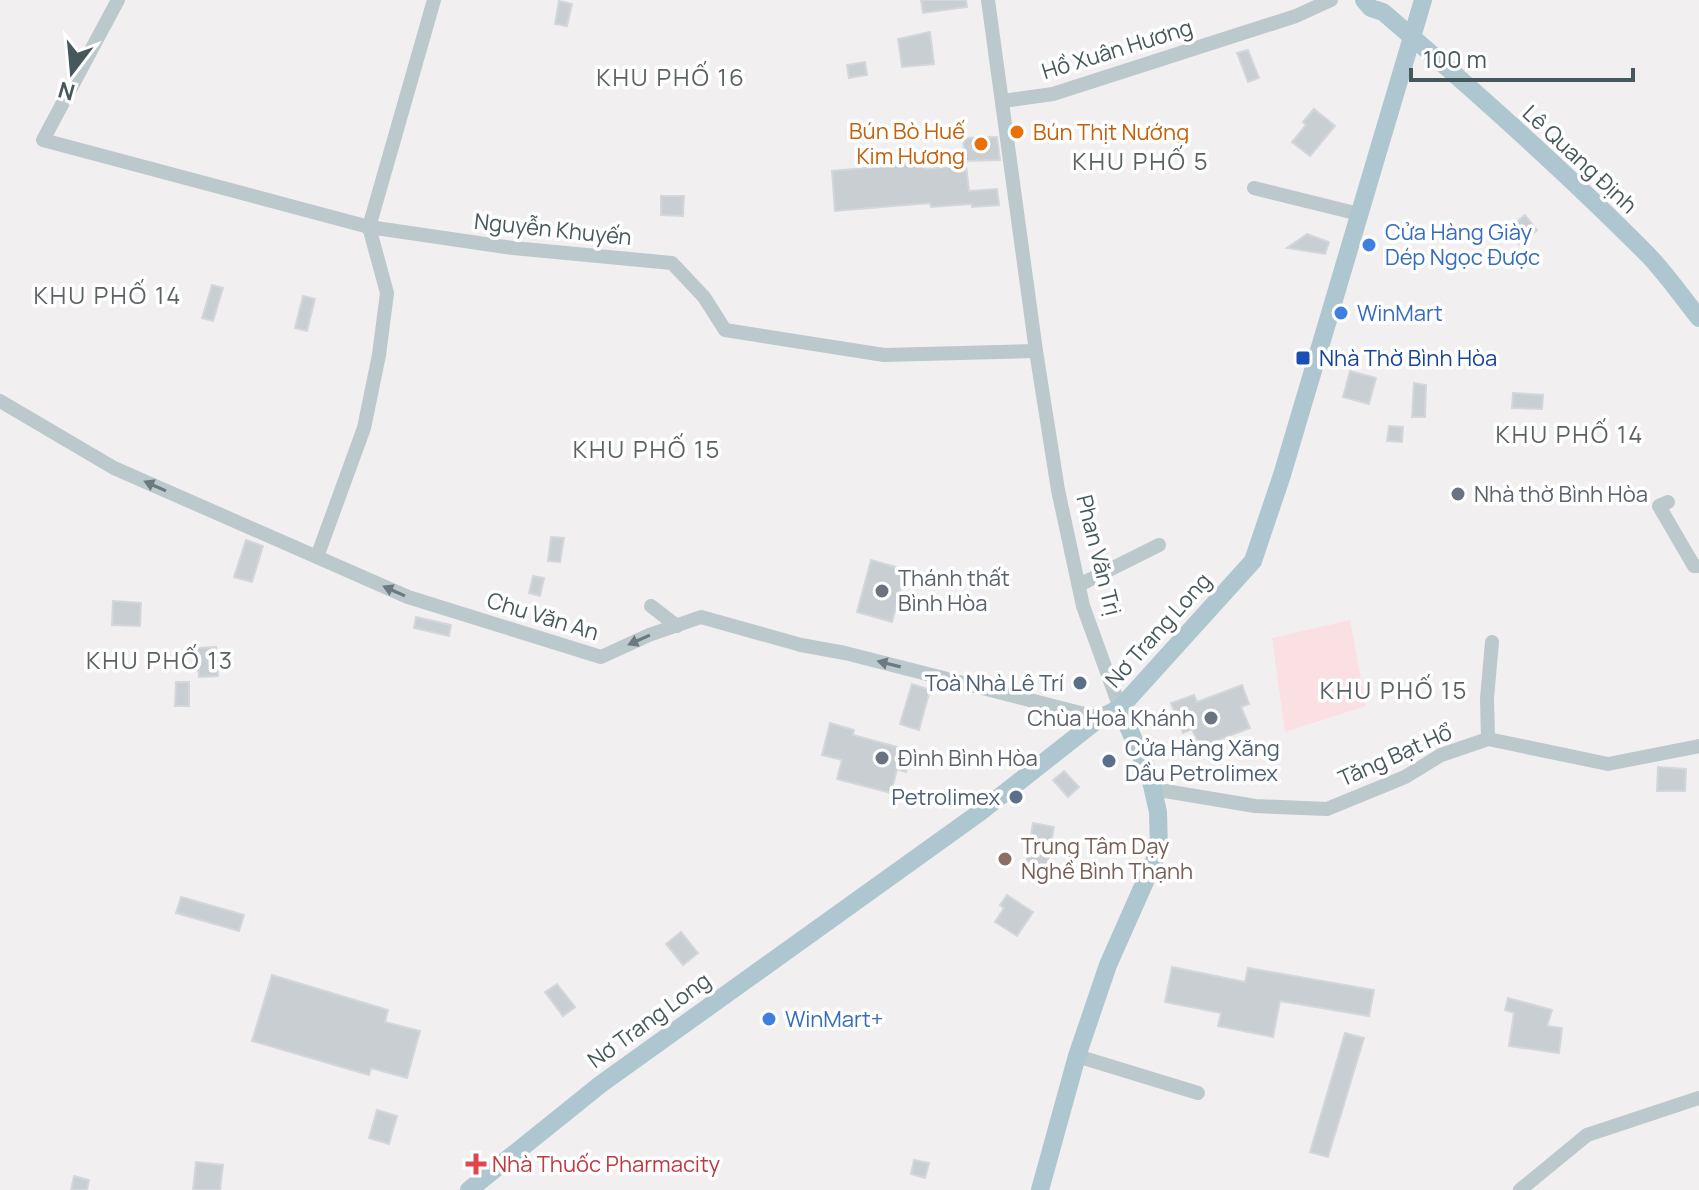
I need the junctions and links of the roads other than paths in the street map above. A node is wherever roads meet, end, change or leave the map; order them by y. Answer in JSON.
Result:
{"nodes":[{"id":1,"x":118,"y":0,"type":"edge"},
{"id":2,"x":434,"y":0,"type":"edge"},
{"id":3,"x":988,"y":0,"type":"edge"},
{"id":4,"x":1331,"y":0,"type":"edge"},
{"id":5,"x":1364,"y":0,"type":"edge"},
{"id":6,"x":1423,"y":0,"type":"edge"},
{"id":7,"x":1381,"y":6,"type":"edge"},
{"id":8,"x":1411,"y":36,"type":"junction"},
{"id":9,"x":1003,"y":101,"type":"junction"},
{"id":10,"x":1254,"y":188,"type":"dead end"},
{"id":11,"x":1359,"y":214,"type":"junction"},
{"id":12,"x":369,"y":227,"type":"junction"},
{"id":13,"x":1699,"y":318,"type":"edge"},
{"id":14,"x":1036,"y":351,"type":"junction"},
{"id":15,"x":0,"y":401,"type":"edge"},
{"id":16,"x":1668,"y":502,"type":"dead end"},
{"id":17,"x":1159,"y":545,"type":"dead end"},
{"id":18,"x":317,"y":557,"type":"junction"},
{"id":19,"x":1699,"y":566,"type":"edge"},
{"id":20,"x":1079,"y":585,"type":"junction"},
{"id":21,"x":651,"y":606,"type":"dead end"},
{"id":22,"x":677,"y":626,"type":"junction"},
{"id":23,"x":1492,"y":642,"type":"dead end"},
{"id":24,"x":1120,"y":708,"type":"junction"},
{"id":25,"x":1100,"y":718,"type":"junction"},
{"id":26,"x":1488,"y":739,"type":"junction"},
{"id":27,"x":1699,"y":746,"type":"edge"},
{"id":28,"x":1153,"y":789,"type":"junction"},
{"id":29,"x":1077,"y":1056,"type":"junction"},
{"id":30,"x":1198,"y":1093,"type":"dead end"},
{"id":31,"x":1699,"y":1098,"type":"edge"},
{"id":32,"x":469,"y":1190,"type":"edge"},
{"id":33,"x":1040,"y":1190,"type":"edge"},
{"id":34,"x":1520,"y":1190,"type":"edge"}],
"edges":[{"from":1,"to":12,"type":"street","name":"Nguyễn Khuyến"},
{"from":2,"to":12,"type":"street"},
{"from":3,"to":9,"type":"street","name":"Phan Văn Trị"},
{"from":4,"to":9,"type":"street","name":"Hồ Xuân Hương"},
{"from":5,"to":7,"type":"main road","name":"Lê Quang Định"},
{"from":6,"to":8,"type":"main road","name":"Nơ Trang Long"},
{"from":7,"to":8,"type":"main road","name":"Lê Quang Định"},
{"from":8,"to":11,"type":"main road","name":"Nơ Trang Long"},
{"from":8,"to":13,"type":"main road","name":"Lê Quang Định"},
{"from":9,"to":14,"type":"street","name":"Phan Văn Trị"},
{"from":10,"to":11,"type":"street"},
{"from":11,"to":24,"type":"main road","name":"Nơ Trang Long"},
{"from":12,"to":14,"type":"street","name":"Nguyễn Khuyến"},
{"from":12,"to":18,"type":"street"},
{"from":14,"to":20,"type":"street","name":"Phan Văn Trị"},
{"from":18,"to":15,"type":"street","name":"Chu Văn An","one_way":true},
{"from":16,"to":19,"type":"street"},
{"from":17,"to":20,"type":"street"},
{"from":22,"to":18,"type":"street","name":"Chu Văn An","one_way":true},
{"from":20,"to":24,"type":"street","name":"Phan Văn Trị"},
{"from":21,"to":22,"type":"street"},
{"from":25,"to":22,"type":"street","name":"Chu Văn An","one_way":true},
{"from":23,"to":26,"type":"street"},
{"from":24,"to":25,"type":"main road","name":"Nơ Trang Long"},
{"from":24,"to":28,"type":"main road","name":"Phan Văn Trị"},
{"from":25,"to":32,"type":"main road","name":"Nơ Trang Long"},
{"from":26,"to":27,"type":"street","name":"Tăng Bạt Hổ"},
{"from":26,"to":28,"type":"street","name":"Tăng Bạt Hổ"},
{"from":28,"to":29,"type":"main road","name":"Phan Văn Trị"},
{"from":29,"to":30,"type":"street"},
{"from":29,"to":33,"type":"main road","name":"Phan Văn Trị"},
{"from":31,"to":34,"type":"street"}]}
